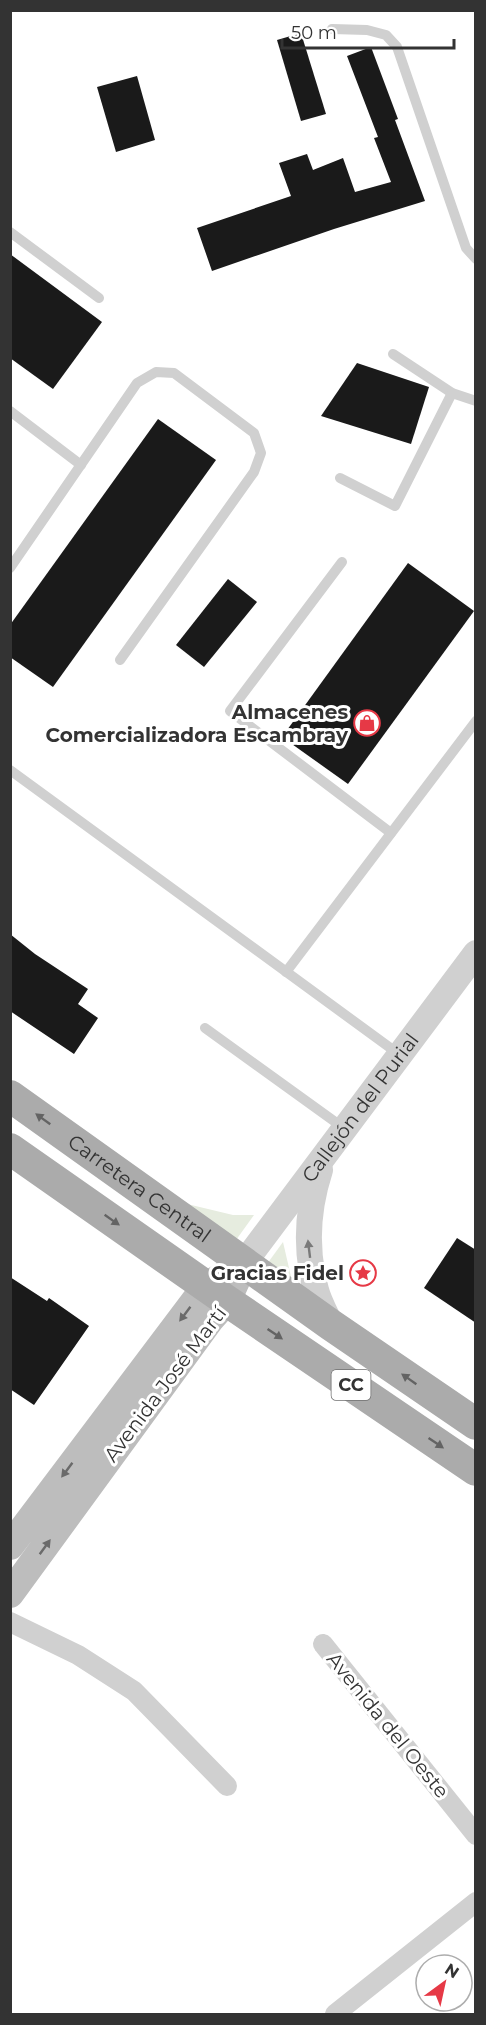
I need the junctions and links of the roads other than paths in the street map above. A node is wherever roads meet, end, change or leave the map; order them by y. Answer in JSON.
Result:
{"nodes":[{"id":1,"x":332,"y":29,"type":"dead end"},
{"id":2,"x":10,"y":232,"type":"edge"},
{"id":3,"x":476,"y":259,"type":"edge"},
{"id":4,"x":99,"y":298,"type":"dead end"},
{"id":5,"x":393,"y":354,"type":"dead end"},
{"id":6,"x":452,"y":393,"type":"junction"},
{"id":7,"x":476,"y":401,"type":"edge"},
{"id":8,"x":10,"y":411,"type":"edge"},
{"id":9,"x":81,"y":465,"type":"junction"},
{"id":10,"x":340,"y":478,"type":"dead end"},
{"id":11,"x":342,"y":562,"type":"dead end"},
{"id":12,"x":10,"y":568,"type":"edge"},
{"id":13,"x":120,"y":660,"type":"dead end"},
{"id":14,"x":476,"y":721,"type":"edge"},
{"id":15,"x":10,"y":770,"type":"edge"},
{"id":16,"x":391,"y":833,"type":"junction"},
{"id":17,"x":476,"y":953,"type":"edge"},
{"id":18,"x":286,"y":972,"type":"junction"},
{"id":19,"x":206,"y":1028,"type":"dead end"},
{"id":20,"x":400,"y":1055,"type":"junction"},
{"id":21,"x":10,"y":1096,"type":"edge"},
{"id":22,"x":345,"y":1129,"type":"junction"},
{"id":23,"x":10,"y":1149,"type":"edge"},
{"id":24,"x":325,"y":1155,"type":"junction"},
{"id":25,"x":244,"y":1263,"type":"junction"},
{"id":26,"x":216,"y":1294,"type":"junction"},
{"id":27,"x":331,"y":1325,"type":"junction"},
{"id":28,"x":476,"y":1424,"type":"edge"},
{"id":29,"x":476,"y":1470,"type":"edge"},
{"id":30,"x":10,"y":1545,"type":"edge"},
{"id":31,"x":10,"y":1594,"type":"edge"},
{"id":32,"x":10,"y":1622,"type":"edge"},
{"id":33,"x":323,"y":1644,"type":"dead end"},
{"id":34,"x":227,"y":1786,"type":"dead end"},
{"id":35,"x":476,"y":1835,"type":"edge"},
{"id":36,"x":476,"y":1902,"type":"edge"},
{"id":37,"x":335,"y":2014,"type":"edge"}],
"edges":[{"from":1,"to":3,"type":"lane"},
{"from":2,"to":4,"type":"lane"},
{"from":5,"to":6,"type":"lane"},
{"from":6,"to":7,"type":"lane"},
{"from":6,"to":10,"type":"lane"},
{"from":8,"to":9,"type":"lane"},
{"from":9,"to":12,"type":"lane"},
{"from":9,"to":13,"type":"lane"},
{"from":11,"to":16,"type":"lane"},
{"from":14,"to":16,"type":"lane"},
{"from":15,"to":18,"type":"lane"},
{"from":16,"to":18,"type":"lane"},
{"from":17,"to":20,"type":"street","name":"Callejón del Purial"},
{"from":18,"to":20,"type":"lane"},
{"from":19,"to":22,"type":"lane"},
{"from":20,"to":22,"type":"street","name":"Callejón del Purial"},
{"from":25,"to":21,"type":"main road","name":"Carretera Central","number":"CC","one_way":true},
{"from":22,"to":24,"type":"street","name":"Callejón del Purial"},
{"from":23,"to":26,"type":"main road","name":"Carretera Central","number":"CC","one_way":true},
{"from":24,"to":25,"type":"street","name":"Callejón del Purial"},
{"from":27,"to":24,"type":"street","one_way":true},
{"from":25,"to":26,"type":"main road","name":"Avenida José Martí"},
{"from":25,"to":27,"type":"main road","name":"Carretera Central","number":"CC"},
{"from":26,"to":29,"type":"main road","name":"Carretera Central","number":"CC","one_way":true},
{"from":26,"to":30,"type":"main road","name":"Avenida José Martí","one_way":true},
{"from":31,"to":26,"type":"main road","name":"Avenida José Martí","one_way":true},
{"from":28,"to":27,"type":"main road","name":"Carretera Central","number":"CC","one_way":true},
{"from":32,"to":34,"type":"street"},
{"from":33,"to":35,"type":"street","name":"Avenida del Oeste"},
{"from":36,"to":37,"type":"street"}]}
